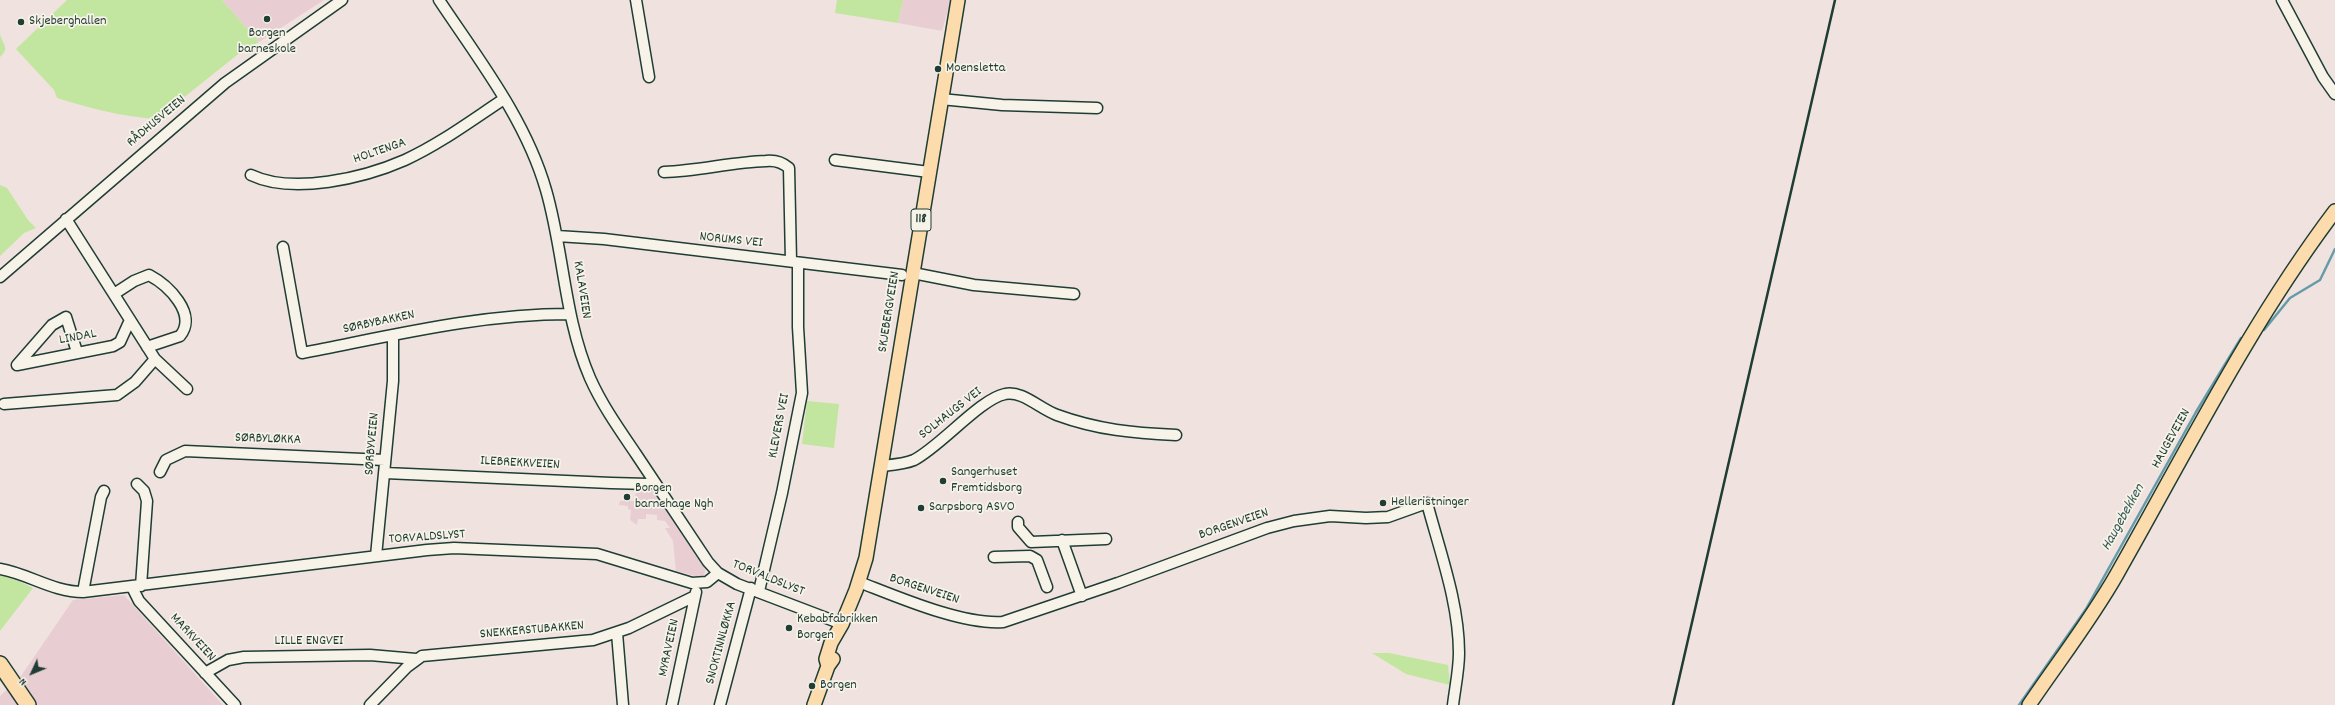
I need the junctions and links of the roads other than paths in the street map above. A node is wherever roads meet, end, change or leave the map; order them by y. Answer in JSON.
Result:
{"nodes":[{"id":1,"x":342,"y":0,"type":"edge"},
{"id":2,"x":439,"y":0,"type":"edge"},
{"id":3,"x":636,"y":0,"type":"edge"},
{"id":4,"x":958,"y":0,"type":"edge"},
{"id":5,"x":2282,"y":0,"type":"edge"},
{"id":6,"x":649,"y":77,"type":"dead end"},
{"id":7,"x":2335,"y":94,"type":"edge"},
{"id":8,"x":504,"y":98,"type":"junction"},
{"id":9,"x":941,"y":99,"type":"junction"},
{"id":10,"x":1097,"y":108,"type":"dead end"},
{"id":11,"x":835,"y":160,"type":"dead end"},
{"id":12,"x":664,"y":172,"type":"dead end"},
{"id":13,"x":929,"y":172,"type":"junction"},
{"id":14,"x":251,"y":175,"type":"dead end"},
{"id":15,"x":2335,"y":212,"type":"edge"},
{"id":16,"x":66,"y":219,"type":"junction"},
{"id":17,"x":557,"y":236,"type":"junction"},
{"id":18,"x":283,"y":247,"type":"dead end"},
{"id":19,"x":794,"y":262,"type":"junction"},
{"id":20,"x":908,"y":274,"type":"junction"},
{"id":21,"x":0,"y":277,"type":"edge"},
{"id":22,"x":114,"y":294,"type":"junction"},
{"id":23,"x":1074,"y":294,"type":"dead end"},
{"id":24,"x":569,"y":314,"type":"junction"},
{"id":25,"x":130,"y":320,"type":"junction"},
{"id":26,"x":394,"y":335,"type":"junction"},
{"id":27,"x":146,"y":347,"type":"junction"},
{"id":28,"x":77,"y":352,"type":"junction"},
{"id":29,"x":154,"y":359,"type":"junction"},
{"id":30,"x":187,"y":390,"type":"dead end"},
{"id":31,"x":4,"y":404,"type":"dead end"},
{"id":32,"x":1176,"y":435,"type":"dead end"},
{"id":33,"x":385,"y":460,"type":"junction"},
{"id":34,"x":881,"y":466,"type":"junction"},
{"id":35,"x":160,"y":472,"type":"dead end"},
{"id":36,"x":384,"y":473,"type":"junction"},
{"id":37,"x":654,"y":481,"type":"junction"},
{"id":38,"x":137,"y":484,"type":"dead end"},
{"id":39,"x":104,"y":491,"type":"dead end"},
{"id":40,"x":1018,"y":522,"type":"dead end"},
{"id":41,"x":1106,"y":539,"type":"dead end"},
{"id":42,"x":1062,"y":540,"type":"junction"},
{"id":43,"x":376,"y":556,"type":"junction"},
{"id":44,"x":994,"y":557,"type":"dead end"},
{"id":45,"x":0,"y":569,"type":"edge"},
{"id":46,"x":718,"y":573,"type":"junction"},
{"id":47,"x":859,"y":582,"type":"junction"},
{"id":48,"x":698,"y":584,"type":"junction"},
{"id":49,"x":136,"y":586,"type":"junction"},
{"id":50,"x":1047,"y":587,"type":"dead end"},
{"id":51,"x":755,"y":589,"type":"junction"},
{"id":52,"x":82,"y":592,"type":"junction"},
{"id":53,"x":695,"y":596,"type":"junction"},
{"id":54,"x":1082,"y":596,"type":"junction"},
{"id":55,"x":842,"y":625,"type":"junction"},
{"id":56,"x":617,"y":633,"type":"junction"},
{"id":57,"x":416,"y":659,"type":"junction"},
{"id":58,"x":0,"y":664,"type":"edge"},
{"id":59,"x":205,"y":673,"type":"junction"},
{"id":60,"x":28,"y":705,"type":"edge"},
{"id":61,"x":235,"y":705,"type":"edge"},
{"id":62,"x":370,"y":705,"type":"edge"},
{"id":63,"x":623,"y":705,"type":"edge"},
{"id":64,"x":672,"y":705,"type":"edge"},
{"id":65,"x":720,"y":705,"type":"edge"},
{"id":66,"x":814,"y":705,"type":"edge"},
{"id":67,"x":1453,"y":705,"type":"edge"},
{"id":68,"x":2029,"y":705,"type":"edge"}],
"edges":[{"from":1,"to":16,"type":"street","name":"RÅDHUSVEIEN"},
{"from":2,"to":8,"type":"street","name":"KALAVEIEN"},
{"from":3,"to":6,"type":"street"},
{"from":4,"to":9,"type":"main road","name":"SKJEBERGVEIEN","number":"118"},
{"from":5,"to":7,"type":"street"},
{"from":8,"to":14,"type":"street","name":"HOLTENGA"},
{"from":8,"to":17,"type":"street","name":"KALAVEIEN"},
{"from":9,"to":10,"type":"street"},
{"from":9,"to":13,"type":"main road","name":"SKJEBERGVEIEN","number":"118"},
{"from":11,"to":13,"type":"street"},
{"from":12,"to":19,"type":"street","name":"KLEVERS VEI"},
{"from":13,"to":20,"type":"main road","name":"SKJEBERGVEIEN","number":"118"},
{"from":15,"to":68,"type":"main road","name":"HAUGEVEIEN"},
{"from":16,"to":21,"type":"street","name":"RÅDHUSVEIEN"},
{"from":16,"to":22,"type":"street"},
{"from":17,"to":19,"type":"street","name":"NORUMS VEI"},
{"from":17,"to":24,"type":"street","name":"KALAVEIEN"},
{"from":18,"to":26,"type":"street","name":"SØRBYBAKKEN"},
{"from":19,"to":20,"type":"street","name":"NORUMS VEI"},
{"from":19,"to":51,"type":"street","name":"KLEVERS VEI"},
{"from":20,"to":23,"type":"street","name":"NORUMS VEI"},
{"from":20,"to":34,"type":"main road","name":"SKJEBERGVEIEN","number":"118"},
{"from":22,"to":25,"type":"street"},
{"from":22,"to":27,"type":"street"},
{"from":24,"to":26,"type":"street","name":"SØRBYBAKKEN"},
{"from":24,"to":37,"type":"street","name":"KALAVEIEN"},
{"from":25,"to":27,"type":"street"},
{"from":25,"to":28,"type":"street","name":"LINDAL"},
{"from":26,"to":33,"type":"street","name":"SØRBYVEIEN"},
{"from":27,"to":29,"type":"street"},
{"from":28,"to":28,"type":"street","name":"LINDAL"},
{"from":29,"to":30,"type":"street"},
{"from":29,"to":31,"type":"street"},
{"from":32,"to":34,"type":"street","name":"SOLHAUGS VEI"},
{"from":33,"to":35,"type":"street","name":"SØRBYLØKKA"},
{"from":33,"to":36,"type":"street","name":"SØRBYVEIEN"},
{"from":34,"to":47,"type":"main road","name":"SKJEBERGVEIEN","number":"118"},
{"from":36,"to":37,"type":"street","name":"ILEBREKKVEIEN"},
{"from":36,"to":43,"type":"street","name":"SØRBYVEIEN"},
{"from":37,"to":46,"type":"street","name":"KALAVEIEN"},
{"from":38,"to":49,"type":"street"},
{"from":39,"to":52,"type":"street"},
{"from":40,"to":42,"type":"street"},
{"from":41,"to":42,"type":"street"},
{"from":42,"to":54,"type":"street"},
{"from":43,"to":48,"type":"street","name":"TORVALDSLYST"},
{"from":43,"to":49,"type":"street","name":"TORVALDSLYST"},
{"from":44,"to":50,"type":"street"},
{"from":45,"to":52,"type":"street","name":"TORVALDSLYST"},
{"from":46,"to":48,"type":"street","name":"TORVALDSLYST"},
{"from":46,"to":51,"type":"street","name":"TORVALDSLYST"},
{"from":47,"to":54,"type":"street","name":"BORGENVEIEN"},
{"from":47,"to":55,"type":"main road","name":"SKJEBERGVEIEN","number":"118"},
{"from":48,"to":53,"type":"street"},
{"from":49,"to":52,"type":"street","name":"TORVALDSLYST"},
{"from":49,"to":59,"type":"street","name":"MARKVEIEN"},
{"from":51,"to":55,"type":"street","name":"TORVALDSLYST"},
{"from":51,"to":65,"type":"street","name":"SNOKTINNLØKKA"},
{"from":53,"to":56,"type":"street","name":"SNEKKERSTUBAKKEN"},
{"from":53,"to":64,"type":"street","name":"MYRAVEIEN"},
{"from":54,"to":67,"type":"street","name":"BORGENVEIEN"},
{"from":55,"to":66,"type":"main road","name":"SKJEBERGVEIEN","number":"118"},
{"from":56,"to":57,"type":"street","name":"SNEKKERSTUBAKKEN"},
{"from":56,"to":63,"type":"street"},
{"from":57,"to":59,"type":"street","name":"LILLE ENGVEI"},
{"from":57,"to":62,"type":"street"},
{"from":58,"to":60,"type":"highway"},
{"from":59,"to":61,"type":"street","name":"MARKVEIEN"}]}
